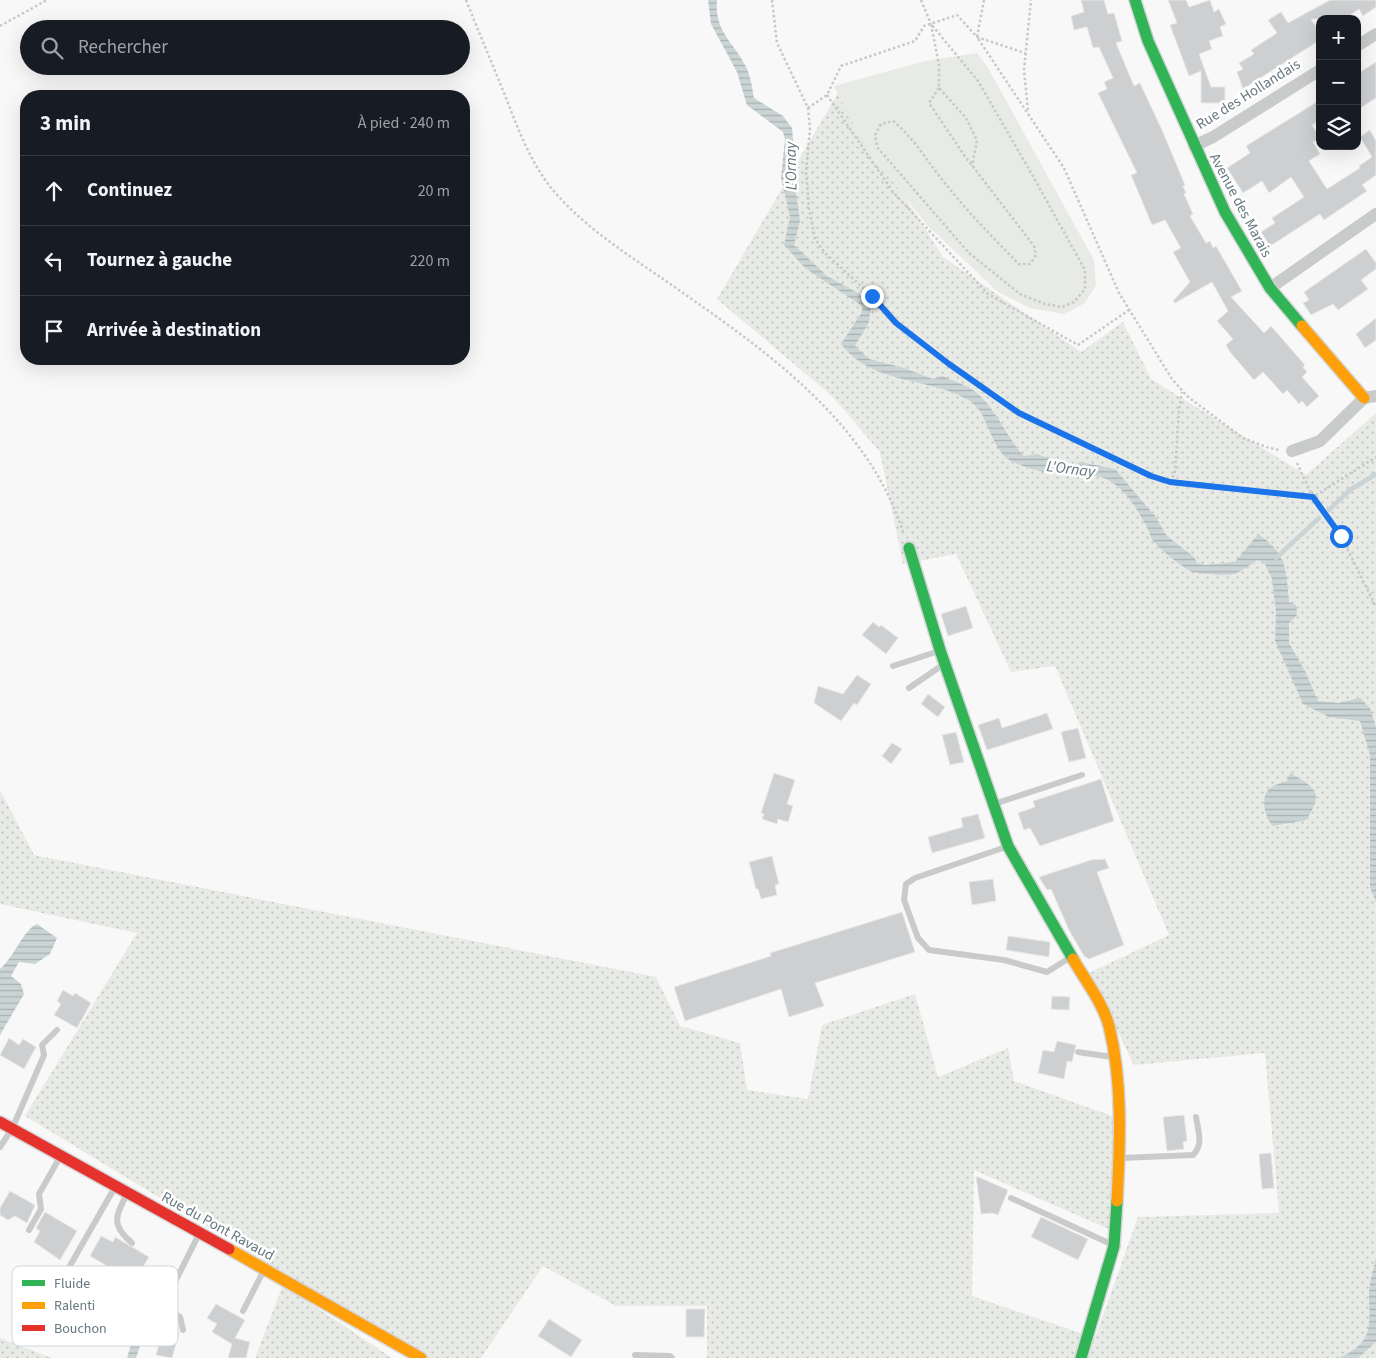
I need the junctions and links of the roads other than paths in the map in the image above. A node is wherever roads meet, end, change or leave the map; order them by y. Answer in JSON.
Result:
{"nodes":[{"id":1,"x":1135,"y":0,"type":"edge"},
{"id":2,"x":1376,"y":34,"type":"edge"},
{"id":3,"x":1361,"y":43,"type":"edge"},
{"id":4,"x":1316,"y":72,"type":"edge"},
{"id":5,"x":1194,"y":146,"type":"junction"},
{"id":6,"x":1376,"y":214,"type":"edge"},
{"id":7,"x":1270,"y":288,"type":"junction"},
{"id":8,"x":1370,"y":397,"type":"edge"},
{"id":9,"x":1292,"y":451,"type":"road end"},
{"id":10,"x":908,"y":548,"type":"road end"},
{"id":11,"x":940,"y":650,"type":"junction"},
{"id":12,"x":945,"y":663,"type":"junction"},
{"id":13,"x":893,"y":666,"type":"dead end"},
{"id":14,"x":909,"y":688,"type":"dead end"},
{"id":15,"x":1082,"y":775,"type":"dead end"},
{"id":16,"x":993,"y":804,"type":"junction"},
{"id":17,"x":1008,"y":846,"type":"junction"},
{"id":18,"x":1072,"y":957,"type":"junction"},
{"id":19,"x":57,"y":1030,"type":"dead end"},
{"id":20,"x":1078,"y":1052,"type":"dead end"},
{"id":21,"x":1115,"y":1057,"type":"junction"},
{"id":22,"x":1196,"y":1117,"type":"dead end"},
{"id":23,"x":0,"y":1122,"type":"edge"},
{"id":24,"x":12,"y":1128,"type":"junction"},
{"id":25,"x":0,"y":1146,"type":"edge"},
{"id":26,"x":60,"y":1156,"type":"junction"},
{"id":27,"x":1119,"y":1158,"type":"junction"},
{"id":28,"x":115,"y":1186,"type":"junction"},
{"id":29,"x":128,"y":1193,"type":"junction"},
{"id":30,"x":1011,"y":1198,"type":"dead end"},
{"id":31,"x":28,"y":1230,"type":"dead end"},
{"id":32,"x":200,"y":1233,"type":"junction"},
{"id":33,"x":132,"y":1244,"type":"dead end"},
{"id":34,"x":1114,"y":1246,"type":"junction"},
{"id":35,"x":70,"y":1266,"type":"edge"},
{"id":36,"x":264,"y":1269,"type":"junction"},
{"id":37,"x":178,"y":1276,"type":"edge"},
{"id":38,"x":242,"y":1311,"type":"dead end"},
{"id":39,"x":178,"y":1316,"type":"edge"},
{"id":40,"x":183,"y":1330,"type":"dead end"},
{"id":41,"x":635,"y":1354,"type":"dead end"},
{"id":42,"x":421,"y":1358,"type":"edge"},
{"id":43,"x":672,"y":1358,"type":"edge"},
{"id":44,"x":1081,"y":1358,"type":"edge"}],
"edges":[{"from":1,"to":5,"type":"street","name":"Avenue des Marais"},
{"from":2,"to":3,"type":"street"},
{"from":4,"to":5,"type":"street","name":"Rue des Hollandais"},
{"from":5,"to":7,"type":"street","name":"Avenue des Marais"},
{"from":6,"to":7,"type":"street"},
{"from":7,"to":8,"type":"street","name":"Avenue des Marais"},
{"from":8,"to":9,"type":"street"},
{"from":10,"to":11,"type":"street"},
{"from":11,"to":12,"type":"street"},
{"from":11,"to":13,"type":"lane"},
{"from":12,"to":14,"type":"lane"},
{"from":12,"to":16,"type":"street"},
{"from":15,"to":16,"type":"lane"},
{"from":16,"to":17,"type":"street"},
{"from":17,"to":18,"type":"street"},
{"from":17,"to":18,"type":"lane"},
{"from":18,"to":21,"type":"street"},
{"from":19,"to":24,"type":"lane"},
{"from":20,"to":21,"type":"lane"},
{"from":21,"to":27,"type":"street"},
{"from":22,"to":27,"type":"lane"},
{"from":23,"to":24,"type":"street","name":"Rue du Pont Ravaud"},
{"from":24,"to":25,"type":"lane"},
{"from":24,"to":26,"type":"street","name":"Rue du Pont Ravaud"},
{"from":26,"to":28,"type":"street","name":"Rue du Pont Ravaud"},
{"from":26,"to":31,"type":"lane"},
{"from":27,"to":34,"type":"street"},
{"from":28,"to":29,"type":"street","name":"Rue du Pont Ravaud"},
{"from":28,"to":35,"type":"lane"},
{"from":29,"to":32,"type":"street","name":"Rue du Pont Ravaud"},
{"from":29,"to":33,"type":"lane"},
{"from":30,"to":34,"type":"lane"},
{"from":32,"to":36,"type":"street","name":"Rue du Pont Ravaud"},
{"from":32,"to":37,"type":"lane"},
{"from":34,"to":44,"type":"street"},
{"from":36,"to":38,"type":"lane"},
{"from":36,"to":42,"type":"street","name":"Rue du Pont Ravaud"},
{"from":39,"to":40,"type":"lane"},
{"from":41,"to":43,"type":"lane"}]}
